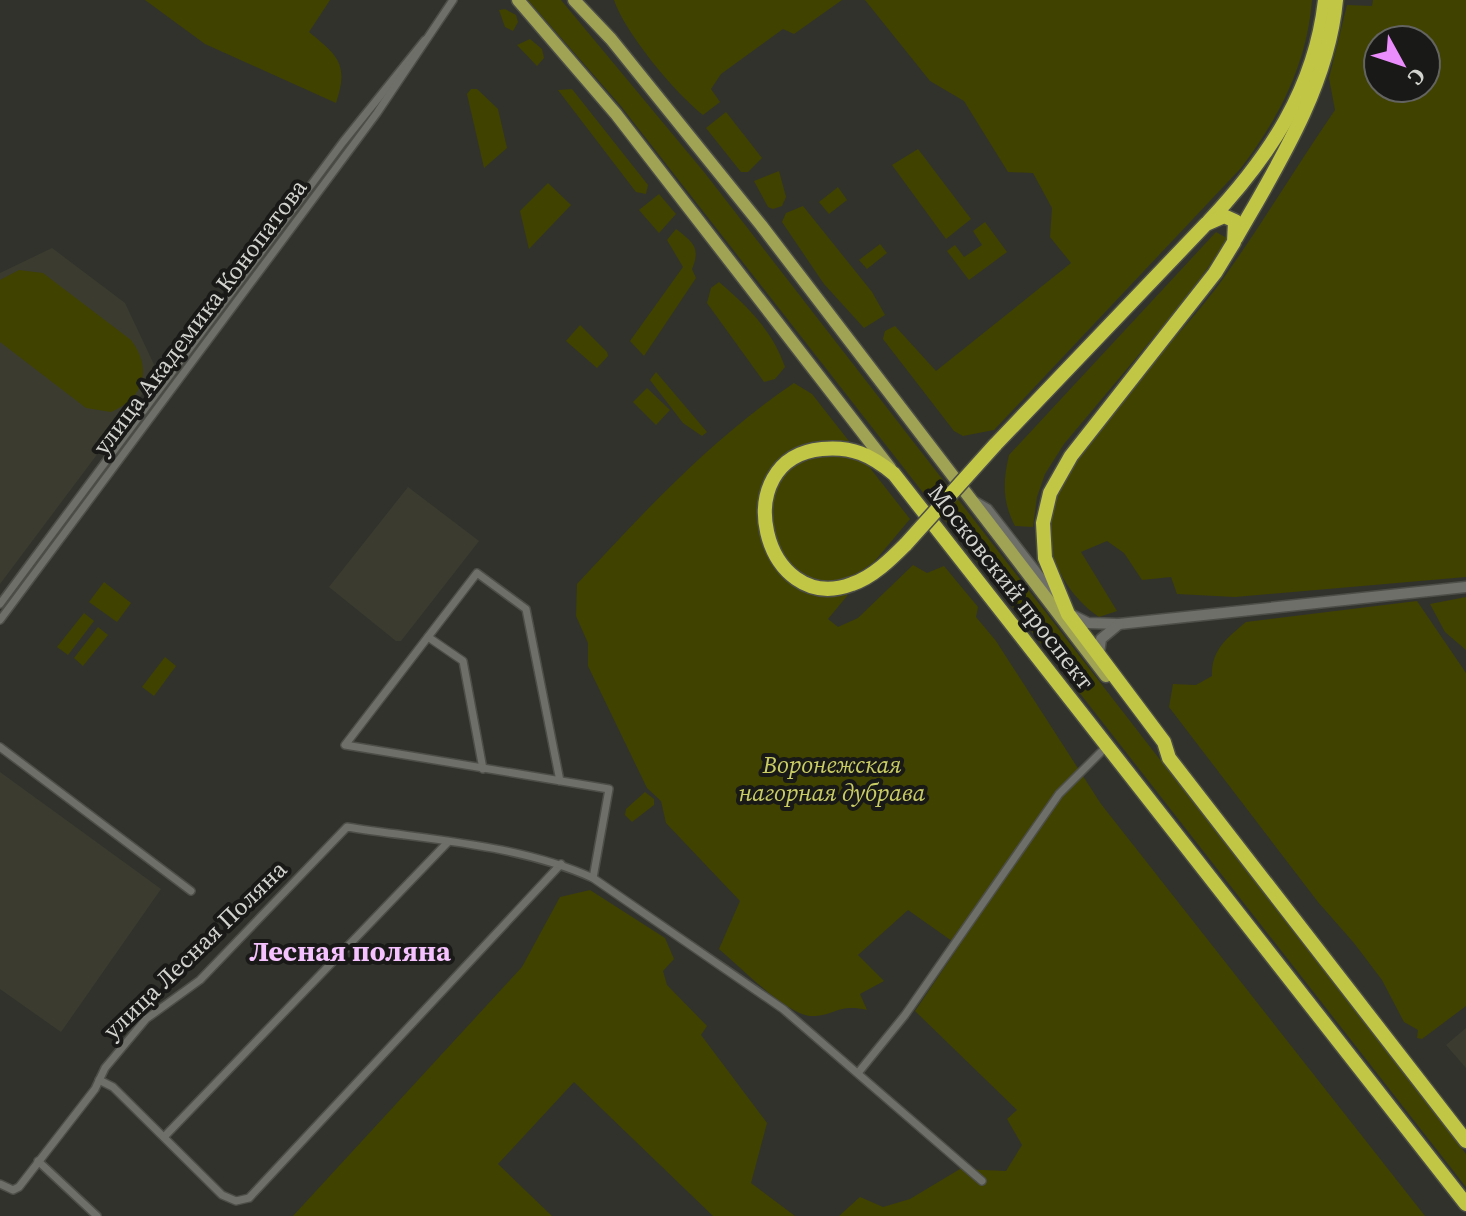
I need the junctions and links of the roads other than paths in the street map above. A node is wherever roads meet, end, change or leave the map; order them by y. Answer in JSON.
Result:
{"nodes":[{"id":1,"x":453,"y":0,"type":"edge"},
{"id":2,"x":518,"y":0,"type":"edge"},
{"id":3,"x":574,"y":0,"type":"edge"},
{"id":4,"x":1325,"y":0,"type":"edge"},
{"id":5,"x":1336,"y":0,"type":"edge"},
{"id":6,"x":430,"y":36,"type":"junction"},
{"id":7,"x":1206,"y":224,"type":"junction"},
{"id":8,"x":1234,"y":242,"type":"junction"},
{"id":9,"x":894,"y":474,"type":"junction"},
{"id":10,"x":970,"y":499,"type":"junction"},
{"id":11,"x":1466,"y":587,"type":"edge"},
{"id":12,"x":0,"y":604,"type":"edge"},
{"id":13,"x":1068,"y":614,"type":"junction"},
{"id":14,"x":0,"y":620,"type":"edge"},
{"id":15,"x":1119,"y":624,"type":"junction"},
{"id":16,"x":428,"y":637,"type":"junction"},
{"id":17,"x":1099,"y":655,"type":"junction"},
{"id":18,"x":1107,"y":746,"type":"junction"},
{"id":19,"x":0,"y":747,"type":"edge"},
{"id":20,"x":1169,"y":758,"type":"junction"},
{"id":21,"x":483,"y":769,"type":"junction"},
{"id":22,"x":560,"y":781,"type":"junction"},
{"id":23,"x":448,"y":842,"type":"junction"},
{"id":24,"x":561,"y":864,"type":"junction"},
{"id":25,"x":593,"y":878,"type":"junction"},
{"id":26,"x":191,"y":891,"type":"dead end"},
{"id":27,"x":858,"y":1073,"type":"junction"},
{"id":28,"x":101,"y":1076,"type":"junction"},
{"id":29,"x":164,"y":1137,"type":"junction"},
{"id":30,"x":1466,"y":1141,"type":"edge"},
{"id":31,"x":38,"y":1161,"type":"junction"},
{"id":32,"x":982,"y":1181,"type":"dead end"},
{"id":33,"x":0,"y":1184,"type":"edge"},
{"id":34,"x":1466,"y":1204,"type":"edge"},
{"id":35,"x":97,"y":1216,"type":"edge"}],
"edges":[{"from":1,"to":6,"type":"street","name":"улица Академика Конопатова"},
{"from":2,"to":9,"type":"main road","name":"Московский проспект"},
{"from":3,"to":10,"type":"main road","name":"Московский проспект"},
{"from":4,"to":7,"type":"highway"},
{"from":5,"to":8,"type":"highway"},
{"from":6,"to":12,"type":"street","name":"улица Академика Конопатова"},
{"from":6,"to":14,"type":"street","name":"улица Академика Конопатова"},
{"from":7,"to":8,"type":"highway"},
{"from":7,"to":9,"type":"highway","bridge":true},
{"from":8,"to":13,"type":"highway"},
{"from":9,"to":18,"type":"highway","name":"Московский проспект"},
{"from":10,"to":13,"type":"street"},
{"from":10,"to":20,"type":"main road","name":"Московский проспект"},
{"from":11,"to":15,"type":"street"},
{"from":13,"to":15,"type":"street"},
{"from":13,"to":17,"type":"highway"},
{"from":15,"to":17,"type":"street"},
{"from":16,"to":21,"type":"street"},
{"from":16,"to":21,"type":"street"},
{"from":16,"to":22,"type":"street"},
{"from":17,"to":20,"type":"highway"},
{"from":18,"to":27,"type":"street"},
{"from":18,"to":34,"type":"highway","name":"Московский проспект"},
{"from":19,"to":26,"type":"street"},
{"from":20,"to":30,"type":"highway","name":"Московский проспект"},
{"from":21,"to":22,"type":"street"},
{"from":22,"to":25,"type":"street"},
{"from":23,"to":24,"type":"street","name":"улица Лесная Поляна"},
{"from":23,"to":28,"type":"street","name":"улица Лесная Поляна"},
{"from":23,"to":29,"type":"street"},
{"from":24,"to":25,"type":"street","name":"улица Лесная Поляна"},
{"from":24,"to":29,"type":"street"},
{"from":25,"to":27,"type":"street","name":"улица Лесная Поляна"},
{"from":27,"to":32,"type":"street","name":"улица Лесная Поляна"},
{"from":28,"to":29,"type":"street"},
{"from":28,"to":31,"type":"street"},
{"from":31,"to":33,"type":"street"},
{"from":31,"to":35,"type":"street"}]}
